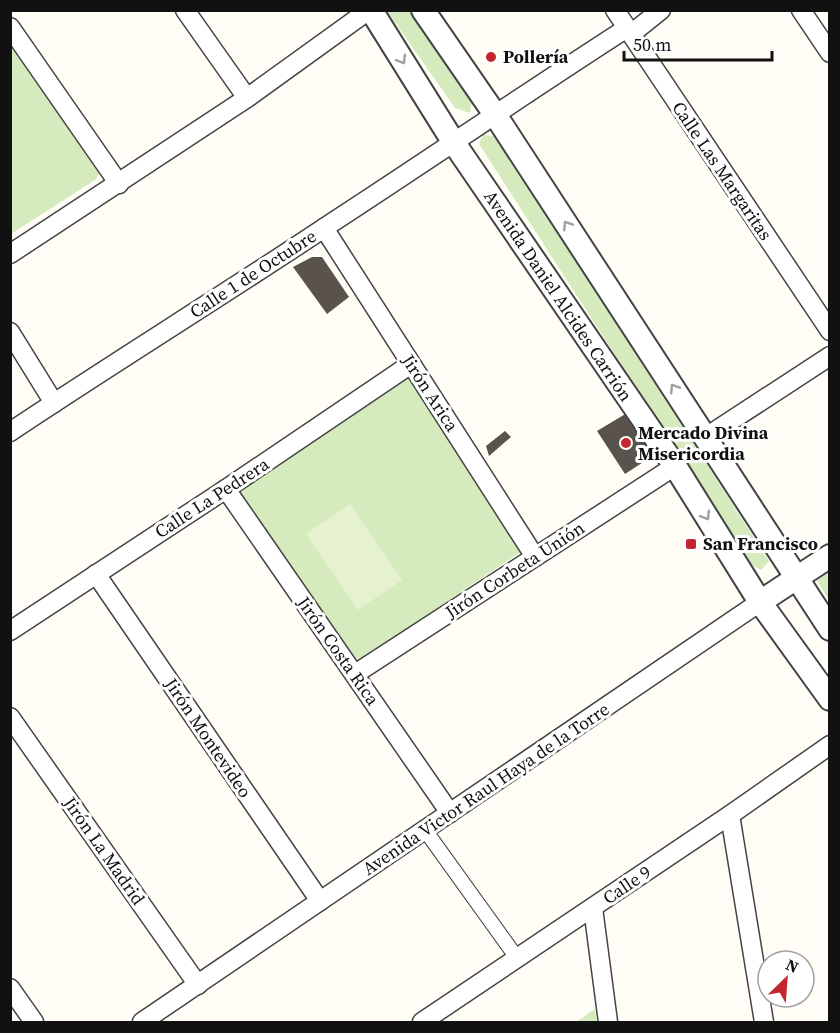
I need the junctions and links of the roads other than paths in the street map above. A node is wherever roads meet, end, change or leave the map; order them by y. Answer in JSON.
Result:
{"nodes":[{"id":1,"x":185,"y":10,"type":"edge"},
{"id":2,"x":370,"y":10,"type":"edge"},
{"id":3,"x":423,"y":10,"type":"edge"},
{"id":4,"x":615,"y":10,"type":"edge"},
{"id":5,"x":661,"y":10,"type":"edge"},
{"id":6,"x":801,"y":10,"type":"edge"},
{"id":7,"x":10,"y":27,"type":"edge"},
{"id":8,"x":629,"y":31,"type":"junction"},
{"id":9,"x":830,"y":53,"type":"edge"},
{"id":10,"x":247,"y":98,"type":"junction"},
{"id":11,"x":494,"y":113,"type":"junction"},
{"id":12,"x":454,"y":143,"type":"junction"},
{"id":13,"x":119,"y":184,"type":"junction"},
{"id":14,"x":324,"y":228,"type":"junction"},
{"id":15,"x":10,"y":254,"type":"edge"},
{"id":16,"x":830,"y":331,"type":"edge"},
{"id":17,"x":10,"y":332,"type":"edge"},
{"id":18,"x":830,"y":356,"type":"edge"},
{"id":19,"x":411,"y":364,"type":"junction"},
{"id":20,"x":54,"y":403,"type":"junction"},
{"id":21,"x":10,"y":432,"type":"edge"},
{"id":22,"x":706,"y":437,"type":"junction"},
{"id":23,"x":675,"y":466,"type":"junction"},
{"id":24,"x":226,"y":489,"type":"junction"},
{"id":25,"x":830,"y":556,"type":"edge"},
{"id":26,"x":536,"y":557,"type":"junction"},
{"id":27,"x":96,"y":574,"type":"junction"},
{"id":28,"x":797,"y":577,"type":"junction"},
{"id":29,"x":760,"y":602,"type":"junction"},
{"id":30,"x":830,"y":629,"type":"edge"},
{"id":31,"x":10,"y":631,"type":"edge"},
{"id":32,"x":355,"y":674,"type":"junction"},
{"id":33,"x":830,"y":699,"type":"edge"},
{"id":34,"x":10,"y":717,"type":"edge"},
{"id":35,"x":830,"y":745,"type":"edge"},
{"id":36,"x":450,"y":813,"type":"junction"},
{"id":37,"x":730,"y":815,"type":"junction"},
{"id":38,"x":425,"y":830,"type":"junction"},
{"id":39,"x":320,"y":902,"type":"junction"},
{"id":40,"x":593,"y":908,"type":"junction"},
{"id":41,"x":517,"y":958,"type":"junction"},
{"id":42,"x":198,"y":985,"type":"junction"},
{"id":43,"x":10,"y":988,"type":"edge"},
{"id":44,"x":34,"y":1023,"type":"edge"},
{"id":45,"x":142,"y":1023,"type":"edge"},
{"id":46,"x":422,"y":1023,"type":"edge"},
{"id":47,"x":608,"y":1023,"type":"edge"},
{"id":48,"x":764,"y":1023,"type":"edge"}],
"edges":[{"from":1,"to":10,"type":"street"},
{"from":2,"to":10,"type":"street"},
{"from":2,"to":12,"type":"street","name":"Avenida Daniel Alcides Carrión","one_way":true},
{"from":3,"to":11,"type":"street"},
{"from":4,"to":8,"type":"street","name":"Calle Las Margaritas"},
{"from":5,"to":8,"type":"street","name":"Calle 1 de Octubre"},
{"from":6,"to":9,"type":"street"},
{"from":7,"to":13,"type":"street"},
{"from":8,"to":11,"type":"street","name":"Calle 1 de Octubre"},
{"from":8,"to":16,"type":"street","name":"Calle Las Margaritas"},
{"from":10,"to":13,"type":"street"},
{"from":11,"to":12,"type":"street","name":"Calle 1 de Octubre"},
{"from":22,"to":11,"type":"street","one_way":true},
{"from":12,"to":14,"type":"street","name":"Calle 1 de Octubre"},
{"from":12,"to":23,"type":"street","name":"Avenida Daniel Alcides Carrión"},
{"from":13,"to":15,"type":"street"},
{"from":14,"to":19,"type":"street","name":"Jirón Arica"},
{"from":14,"to":20,"type":"street","name":"Calle 1 de Octubre"},
{"from":17,"to":20,"type":"street"},
{"from":18,"to":22,"type":"street"},
{"from":19,"to":24,"type":"street","name":"Calle La Pedrera"},
{"from":19,"to":26,"type":"street","name":"Jirón Arica"},
{"from":20,"to":21,"type":"street","name":"Calle 1 de Octubre"},
{"from":22,"to":28,"type":"street"},
{"from":23,"to":26,"type":"street","name":"Jirón Corbeta Unión"},
{"from":23,"to":29,"type":"street","name":"Avenida Daniel Alcides Carrión","one_way":true},
{"from":24,"to":27,"type":"street","name":"Calle La Pedrera"},
{"from":24,"to":32,"type":"street","name":"Jirón Costa Rica"},
{"from":25,"to":28,"type":"street","name":"Avenida Victor Raul Haya de la Torre"},
{"from":26,"to":32,"type":"street","name":"Jirón Corbeta Unión"},
{"from":27,"to":31,"type":"street","name":"Calle La Pedrera"},
{"from":27,"to":39,"type":"street","name":"Jirón Montevideo"},
{"from":28,"to":29,"type":"street","name":"Avenida Victor Raul Haya de la Torre"},
{"from":28,"to":30,"type":"street"},
{"from":29,"to":33,"type":"street","name":"Avenida Daniel Alcides Carrión"},
{"from":29,"to":36,"type":"street","name":"Avenida Victor Raul Haya de la Torre"},
{"from":32,"to":36,"type":"street","name":"Jirón Costa Rica"},
{"from":34,"to":42,"type":"street","name":"Jirón La Madrid"},
{"from":35,"to":37,"type":"street","name":"Calle 9"},
{"from":36,"to":38,"type":"street","name":"Avenida Victor Raul Haya de la Torre"},
{"from":37,"to":40,"type":"street","name":"Calle 9"},
{"from":37,"to":48,"type":"street"},
{"from":38,"to":39,"type":"street","name":"Avenida Victor Raul Haya de la Torre"},
{"from":38,"to":41,"type":"street"},
{"from":39,"to":42,"type":"street","name":"Avenida Victor Raul Haya de la Torre"},
{"from":40,"to":41,"type":"street","name":"Calle 9"},
{"from":40,"to":47,"type":"street"},
{"from":41,"to":46,"type":"street","name":"Calle 9"},
{"from":42,"to":45,"type":"street","name":"Avenida Victor Raul Haya de la Torre"},
{"from":43,"to":44,"type":"street"}]}
